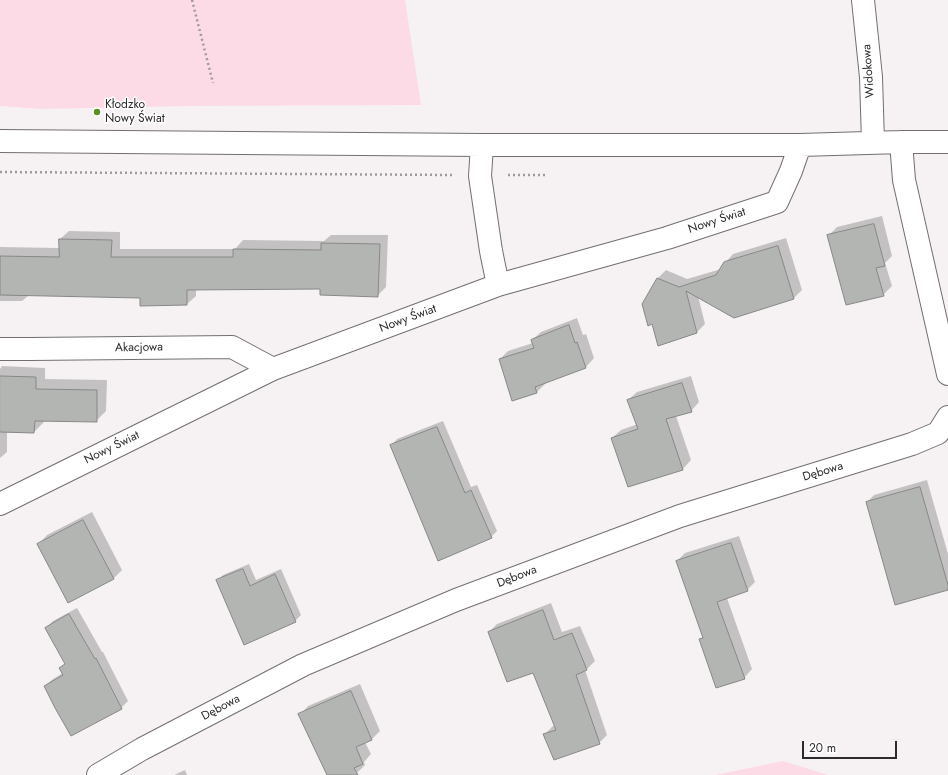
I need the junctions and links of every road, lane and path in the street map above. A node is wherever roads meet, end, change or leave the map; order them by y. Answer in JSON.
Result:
{"nodes":[{"id":1,"x":192,"y":0,"type":"edge"},
{"id":2,"x":863,"y":0,"type":"edge"},
{"id":3,"x":213,"y":83,"type":"dead end"},
{"id":4,"x":0,"y":141,"type":"edge"},
{"id":5,"x":873,"y":142,"type":"junction"},
{"id":6,"x":901,"y":142,"type":"junction"},
{"id":7,"x":948,"y":142,"type":"edge"},
{"id":8,"x":482,"y":145,"type":"junction"},
{"id":9,"x":800,"y":145,"type":"junction"},
{"id":10,"x":498,"y":285,"type":"junction"},
{"id":11,"x":0,"y":349,"type":"edge"},
{"id":12,"x":273,"y":369,"type":"junction"},
{"id":13,"x":948,"y":374,"type":"edge"},
{"id":14,"x":948,"y":417,"type":"edge"},
{"id":15,"x":0,"y":504,"type":"edge"},
{"id":16,"x":98,"y":775,"type":"edge"}],
"edges":[{"from":1,"to":3,"type":"path"},
{"from":2,"to":5,"type":"street","name":"Widokowa"},
{"from":4,"to":8,"type":"street"},
{"from":5,"to":6,"type":"street"},
{"from":5,"to":9,"type":"street"},
{"from":6,"to":7,"type":"street"},
{"from":6,"to":13,"type":"street"},
{"from":8,"to":9,"type":"street"},
{"from":8,"to":10,"type":"street"},
{"from":9,"to":10,"type":"street","name":"Nowy Świat"},
{"from":10,"to":12,"type":"street","name":"Nowy Świat"},
{"from":11,"to":12,"type":"street","name":"Akacjowa"},
{"from":12,"to":15,"type":"street","name":"Nowy Świat"},
{"from":14,"to":16,"type":"street","name":"Dębowa"}]}
